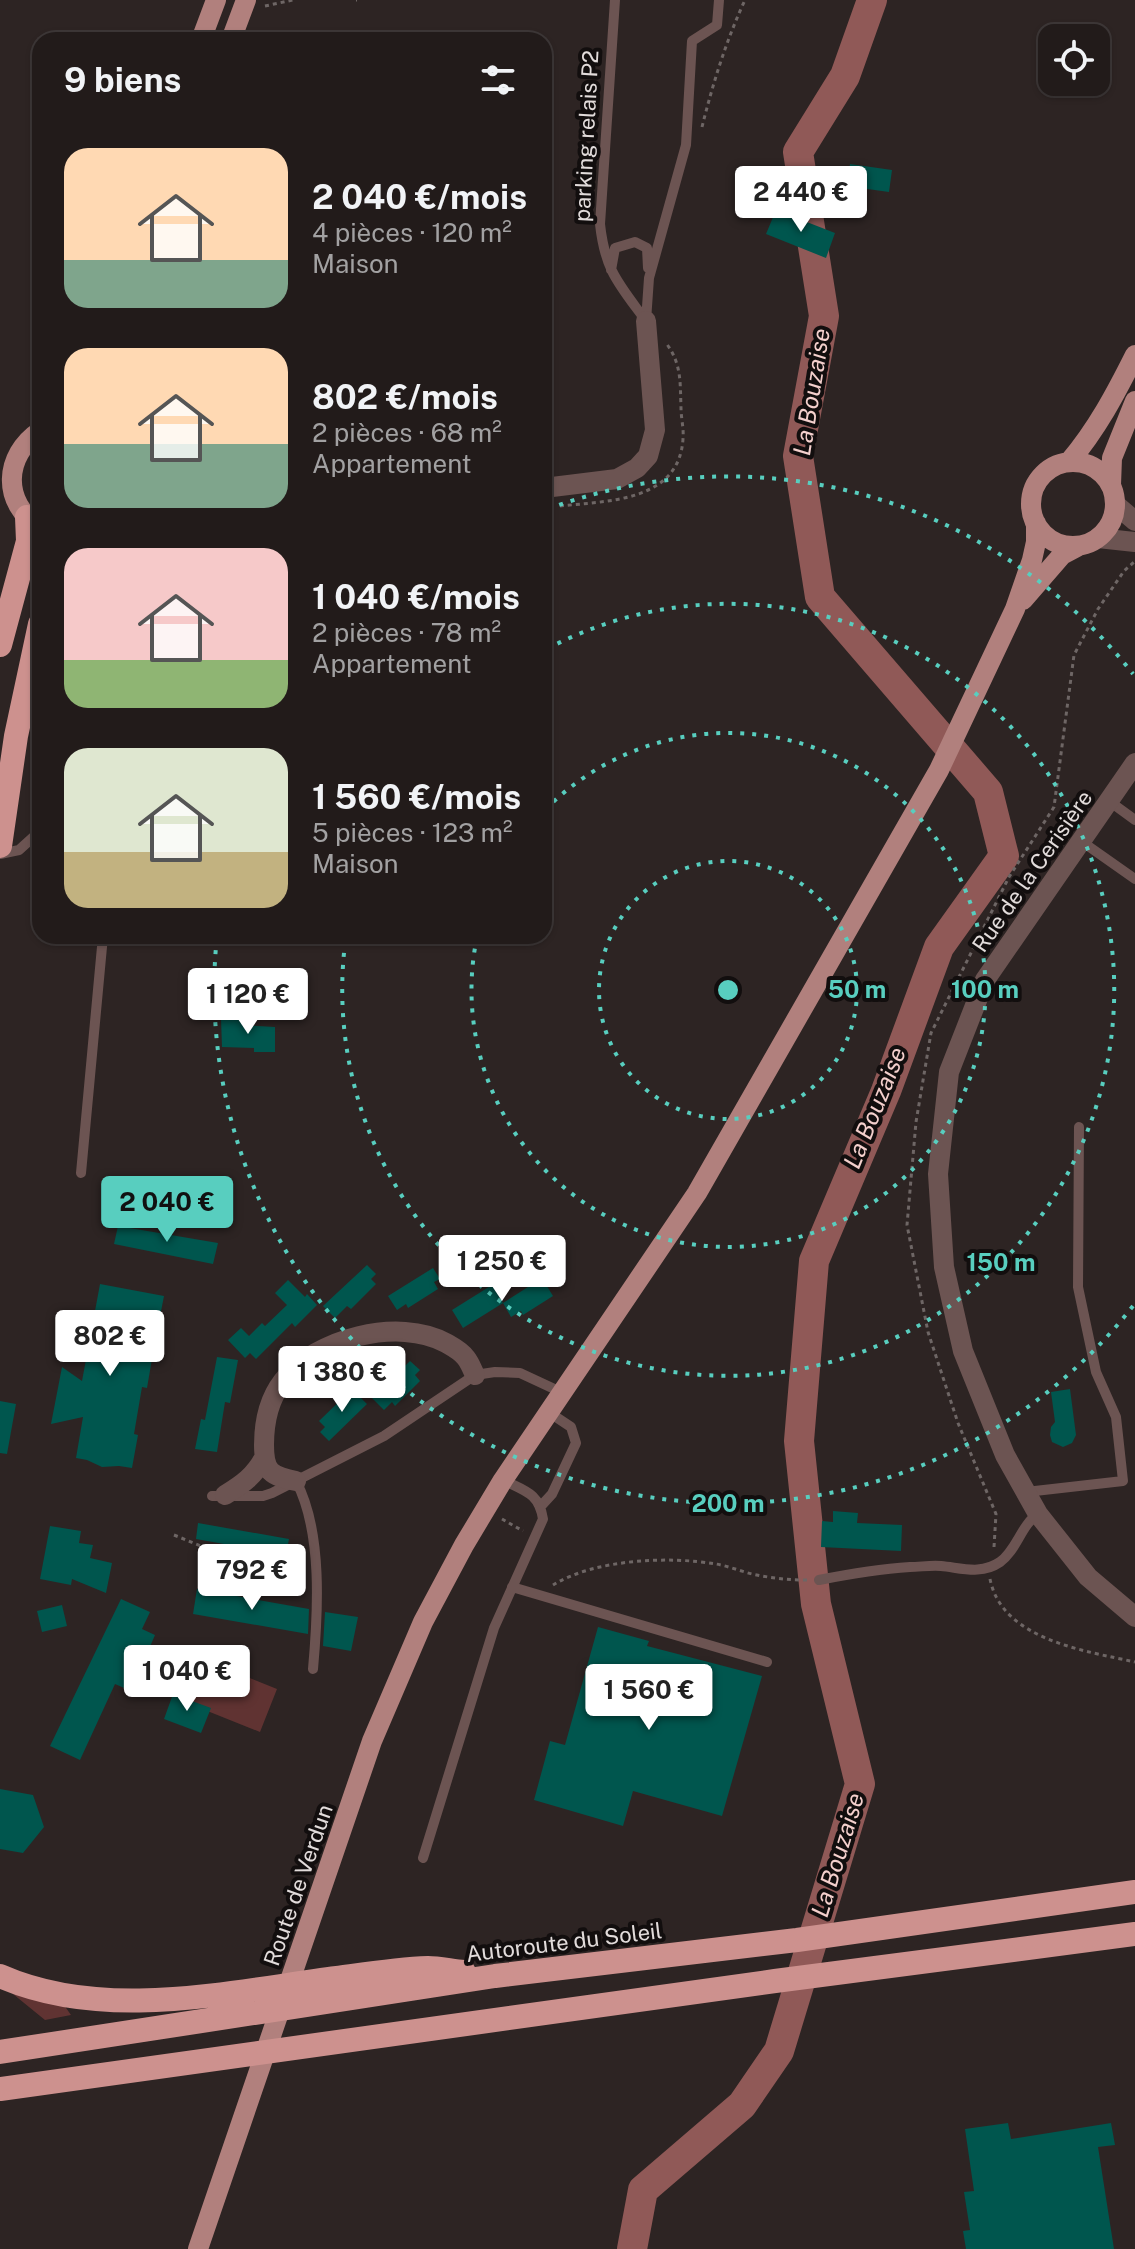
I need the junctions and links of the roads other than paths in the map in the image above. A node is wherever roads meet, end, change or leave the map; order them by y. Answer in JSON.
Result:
{"nodes":[{"id":1,"x":216,"y":0,"type":"edge"},
{"id":2,"x":246,"y":0,"type":"edge"},
{"id":3,"x":615,"y":0,"type":"edge"},
{"id":4,"x":719,"y":0,"type":"edge"},
{"id":5,"x":204,"y":32,"type":"edge"},
{"id":6,"x":234,"y":32,"type":"edge"},
{"id":7,"x":611,"y":273,"type":"junction"},
{"id":8,"x":649,"y":278,"type":"junction"},
{"id":9,"x":654,"y":328,"type":"junction"},
{"id":10,"x":1135,"y":355,"type":"edge"},
{"id":11,"x":1135,"y":401,"type":"edge"},
{"id":12,"x":32,"y":437,"type":"edge"},
{"id":13,"x":1069,"y":462,"type":"junction"},
{"id":14,"x":552,"y":487,"type":"edge"},
{"id":15,"x":1113,"y":495,"type":"junction"},
{"id":16,"x":32,"y":520,"type":"edge"},
{"id":17,"x":1036,"y":523,"type":"junction"},
{"id":18,"x":32,"y":528,"type":"edge"},
{"id":19,"x":1133,"y":535,"type":"edge"},
{"id":20,"x":1088,"y":542,"type":"junction"},
{"id":21,"x":1015,"y":609,"type":"junction"},
{"id":22,"x":0,"y":645,"type":"edge"},
{"id":23,"x":32,"y":661,"type":"edge"},
{"id":24,"x":1135,"y":763,"type":"edge"},
{"id":25,"x":1109,"y":801,"type":"junction"},
{"id":26,"x":1135,"y":820,"type":"edge"},
{"id":27,"x":32,"y":838,"type":"edge"},
{"id":28,"x":1081,"y":841,"type":"junction"},
{"id":29,"x":0,"y":846,"type":"edge"},
{"id":30,"x":0,"y":854,"type":"edge"},
{"id":31,"x":1135,"y":879,"type":"edge"},
{"id":32,"x":102,"y":944,"type":"edge"},
{"id":33,"x":1079,"y":1127,"type":"dead end"},
{"id":34,"x":81,"y":1173,"type":"dead end"},
{"id":35,"x":475,"y":1375,"type":"junction"},
{"id":36,"x":563,"y":1393,"type":"junction"},
{"id":37,"x":550,"y":1413,"type":"junction"},
{"id":38,"x":264,"y":1458,"type":"junction"},
{"id":39,"x":503,"y":1480,"type":"junction"},
{"id":40,"x":296,"y":1481,"type":"junction"},
{"id":41,"x":1026,"y":1492,"type":"junction"},
{"id":42,"x":219,"y":1495,"type":"joint"},
{"id":43,"x":541,"y":1506,"type":"junction"},
{"id":44,"x":1038,"y":1514,"type":"junction"},
{"id":45,"x":819,"y":1580,"type":"road end"},
{"id":46,"x":512,"y":1587,"type":"junction"},
{"id":47,"x":1135,"y":1617,"type":"edge"},
{"id":48,"x":767,"y":1662,"type":"dead end"},
{"id":49,"x":313,"y":1669,"type":"dead end"},
{"id":50,"x":423,"y":1858,"type":"dead end"},
{"id":51,"x":1135,"y":1892,"type":"edge"},
{"id":52,"x":1135,"y":1934,"type":"edge"},
{"id":53,"x":0,"y":1976,"type":"edge"},
{"id":54,"x":495,"y":1976,"type":"junction"},
{"id":55,"x":0,"y":2052,"type":"edge"},
{"id":56,"x":0,"y":2089,"type":"edge"},
{"id":57,"x":198,"y":2249,"type":"edge"}],
"edges":[{"from":1,"to":5,"type":"main road"},
{"from":2,"to":6,"type":"main road"},
{"from":3,"to":7,"type":"lane","name":"parking relais P2"},
{"from":4,"to":8,"type":"lane","name":"parking relais P2"},
{"from":7,"to":8,"type":"lane","name":"parking relais P2"},
{"from":7,"to":9,"type":"lane","name":"parking relais P2"},
{"from":8,"to":9,"type":"lane","name":"parking relais P2"},
{"from":9,"to":14,"type":"street"},
{"from":10,"to":13,"type":"main road"},
{"from":11,"to":15,"type":"main road"},
{"from":12,"to":16,"type":"main road"},
{"from":13,"to":15,"type":"main road"},
{"from":13,"to":17,"type":"main road"},
{"from":15,"to":19,"type":"street"},
{"from":15,"to":20,"type":"main road"},
{"from":17,"to":20,"type":"main road"},
{"from":17,"to":21,"type":"main road"},
{"from":18,"to":22,"type":"highway"},
{"from":19,"to":20,"type":"street"},
{"from":20,"to":21,"type":"main road"},
{"from":21,"to":36,"type":"main road","name":"Route de Verdun"},
{"from":23,"to":29,"type":"highway"},
{"from":24,"to":25,"type":"street","name":"Rue de la Cerisière"},
{"from":25,"to":26,"type":"lane"},
{"from":25,"to":28,"type":"street","name":"Rue de la Cerisière"},
{"from":27,"to":30,"type":"lane"},
{"from":28,"to":31,"type":"lane"},
{"from":28,"to":41,"type":"street","name":"Rue de la Cerisière"},
{"from":32,"to":34,"type":"lane"},
{"from":33,"to":41,"type":"lane"},
{"from":35,"to":36,"type":"lane"},
{"from":35,"to":38,"type":"street"},
{"from":35,"to":40,"type":"lane"},
{"from":36,"to":37,"type":"main road","name":"Route de Verdun"},
{"from":37,"to":39,"type":"main road","name":"Route de Verdun"},
{"from":37,"to":43,"type":"lane"},
{"from":38,"to":40,"type":"street"},
{"from":38,"to":42,"type":"street"},
{"from":39,"to":43,"type":"lane"},
{"from":39,"to":57,"type":"main road","name":"Route de Verdun"},
{"from":40,"to":42,"type":"lane"},
{"from":40,"to":49,"type":"lane"},
{"from":41,"to":44,"type":"street","name":"Rue de la Cerisière"},
{"from":43,"to":46,"type":"lane"},
{"from":44,"to":45,"type":"lane"},
{"from":44,"to":47,"type":"street","name":"Rue de la Cerisière"},
{"from":46,"to":48,"type":"lane"},
{"from":46,"to":50,"type":"lane"},
{"from":51,"to":54,"type":"highway","name":"Autoroute du Soleil"},
{"from":52,"to":56,"type":"highway"},
{"from":53,"to":54,"type":"highway"},
{"from":54,"to":55,"type":"highway","name":"Autoroute du Soleil"}]}
